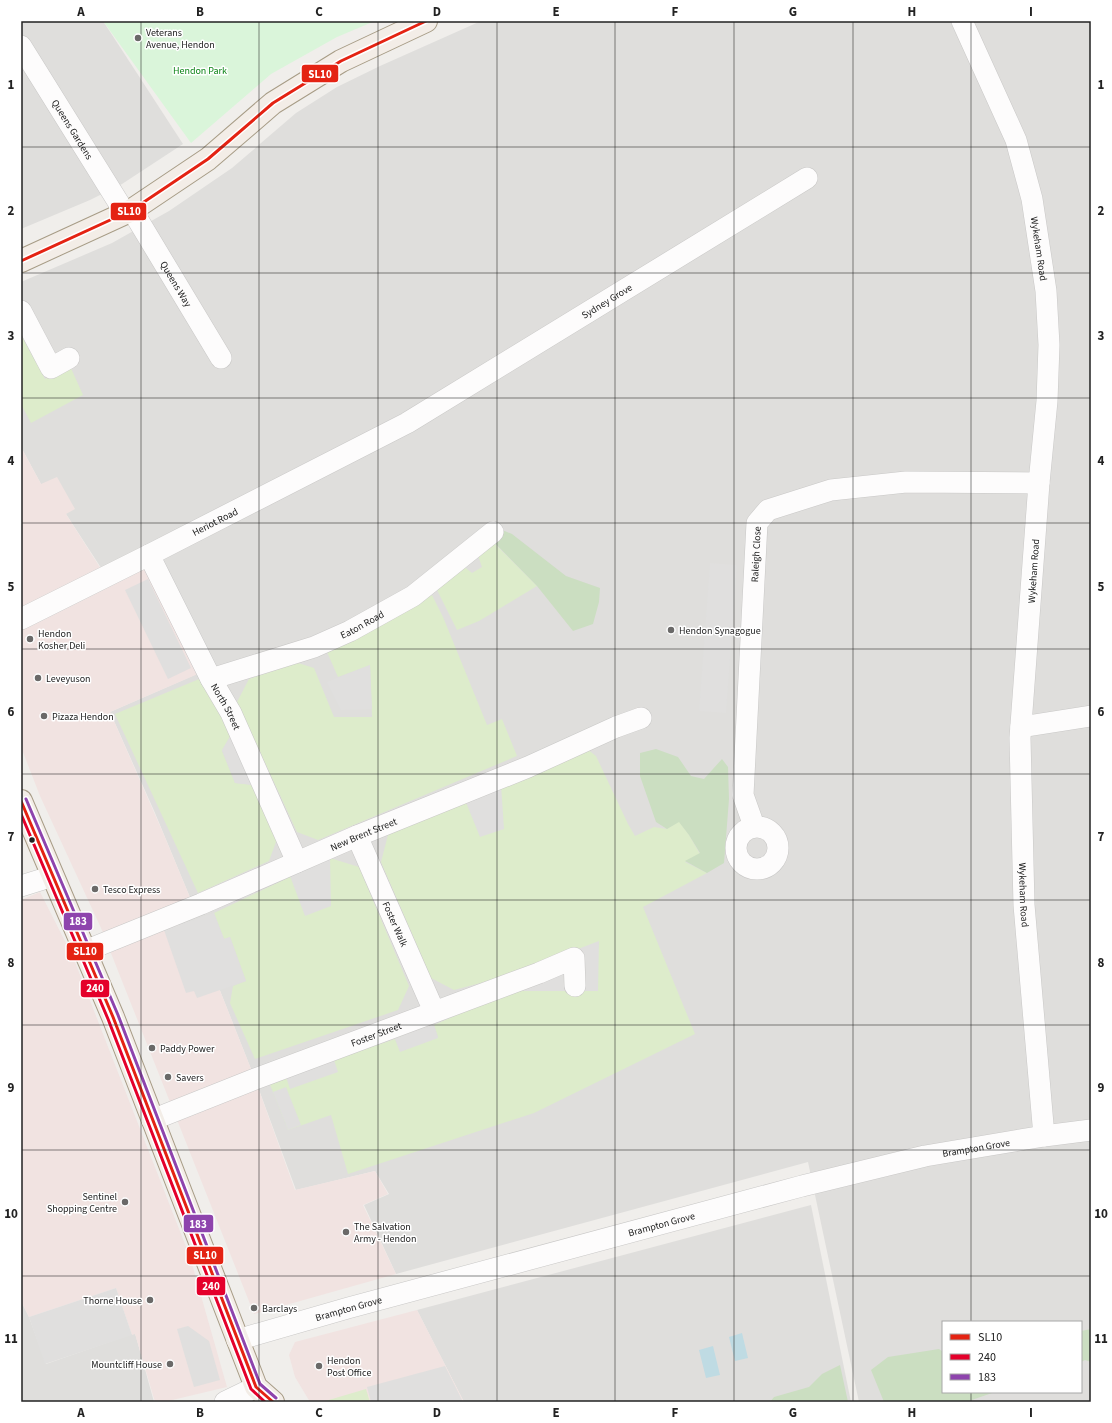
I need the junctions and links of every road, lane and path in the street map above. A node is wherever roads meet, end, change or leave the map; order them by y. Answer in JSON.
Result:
{"nodes":[{"id":1,"x":426,"y":21,"type":"edge"},
{"id":2,"x":962,"y":21,"type":"edge"},
{"id":3,"x":21,"y":46,"type":"edge"},
{"id":4,"x":807,"y":178,"type":"dead end"},
{"id":5,"x":128,"y":212,"type":"junction"},
{"id":6,"x":21,"y":261,"type":"edge"},
{"id":7,"x":21,"y":311,"type":"edge"},
{"id":8,"x":69,"y":358,"type":"dead end"},
{"id":9,"x":221,"y":358,"type":"dead end"},
{"id":10,"x":407,"y":423,"type":"joint"},
{"id":11,"x":1039,"y":483,"type":"junction"},
{"id":12,"x":493,"y":532,"type":"dead end"},
{"id":13,"x":149,"y":555,"type":"junction"},
{"id":14,"x":21,"y":619,"type":"edge"},
{"id":15,"x":211,"y":679,"type":"junction"},
{"id":16,"x":1091,"y":716,"type":"edge"},
{"id":17,"x":641,"y":718,"type":"dead end"},
{"id":18,"x":1021,"y":727,"type":"junction"},
{"id":19,"x":21,"y":801,"type":"edge"},
{"id":20,"x":754,"y":826,"type":"dead end"},
{"id":21,"x":357,"y":836,"type":"junction"},
{"id":22,"x":297,"y":862,"type":"junction"},
{"id":23,"x":53,"y":876,"type":"junction"},
{"id":24,"x":21,"y":886,"type":"edge"},
{"id":25,"x":85,"y":951,"type":"junction"},
{"id":26,"x":575,"y":986,"type":"dead end"},
{"id":27,"x":434,"y":1012,"type":"junction"},
{"id":28,"x":152,"y":1120,"type":"junction"},
{"id":29,"x":1091,"y":1130,"type":"edge"},
{"id":30,"x":1044,"y":1136,"type":"junction"},
{"id":31,"x":237,"y":1340,"type":"junction"},
{"id":32,"x":254,"y":1394,"type":"edge"},
{"id":33,"x":225,"y":1402,"type":"edge"},
{"id":34,"x":273,"y":1402,"type":"edge"}],
"edges":[{"from":1,"to":5,"type":"main road"},
{"from":2,"to":11,"type":"street","name":"Wykeham Road"},
{"from":3,"to":5,"type":"street","name":"Queens Gardens"},
{"from":4,"to":10,"type":"street","name":"Sydney Grove"},
{"from":5,"to":6,"type":"main road"},
{"from":5,"to":9,"type":"street","name":"Queens Way"},
{"from":7,"to":8,"type":"street"},
{"from":10,"to":13,"type":"street","name":"Heriot Road"},
{"from":11,"to":18,"type":"street","name":"Wykeham Road"},
{"from":11,"to":20,"type":"street","name":"Raleigh Close"},
{"from":12,"to":15,"type":"street","name":"Eaton Road"},
{"from":13,"to":14,"type":"street","name":"Heriot Road"},
{"from":13,"to":15,"type":"street","name":"North Street"},
{"from":15,"to":22,"type":"street","name":"North Street"},
{"from":16,"to":18,"type":"street"},
{"from":17,"to":21,"type":"street","name":"New Brent Street"},
{"from":18,"to":30,"type":"street","name":"Wykeham Road"},
{"from":19,"to":23,"type":"main road"},
{"from":21,"to":22,"type":"street","name":"New Brent Street"},
{"from":21,"to":27,"type":"street","name":"Foster Walk"},
{"from":22,"to":25,"type":"street","name":"New Brent Street"},
{"from":23,"to":24,"type":"street"},
{"from":23,"to":25,"type":"main road"},
{"from":25,"to":28,"type":"main road"},
{"from":26,"to":27,"type":"street","name":"Foster Street"},
{"from":27,"to":28,"type":"street","name":"Foster Street"},
{"from":28,"to":31,"type":"main road"},
{"from":29,"to":30,"type":"street","name":"Brampton Grove"},
{"from":30,"to":31,"type":"street","name":"Brampton Grove"},
{"from":31,"to":32,"type":"main road"},
{"from":32,"to":33,"type":"street"},
{"from":32,"to":34,"type":"main road"}]}
